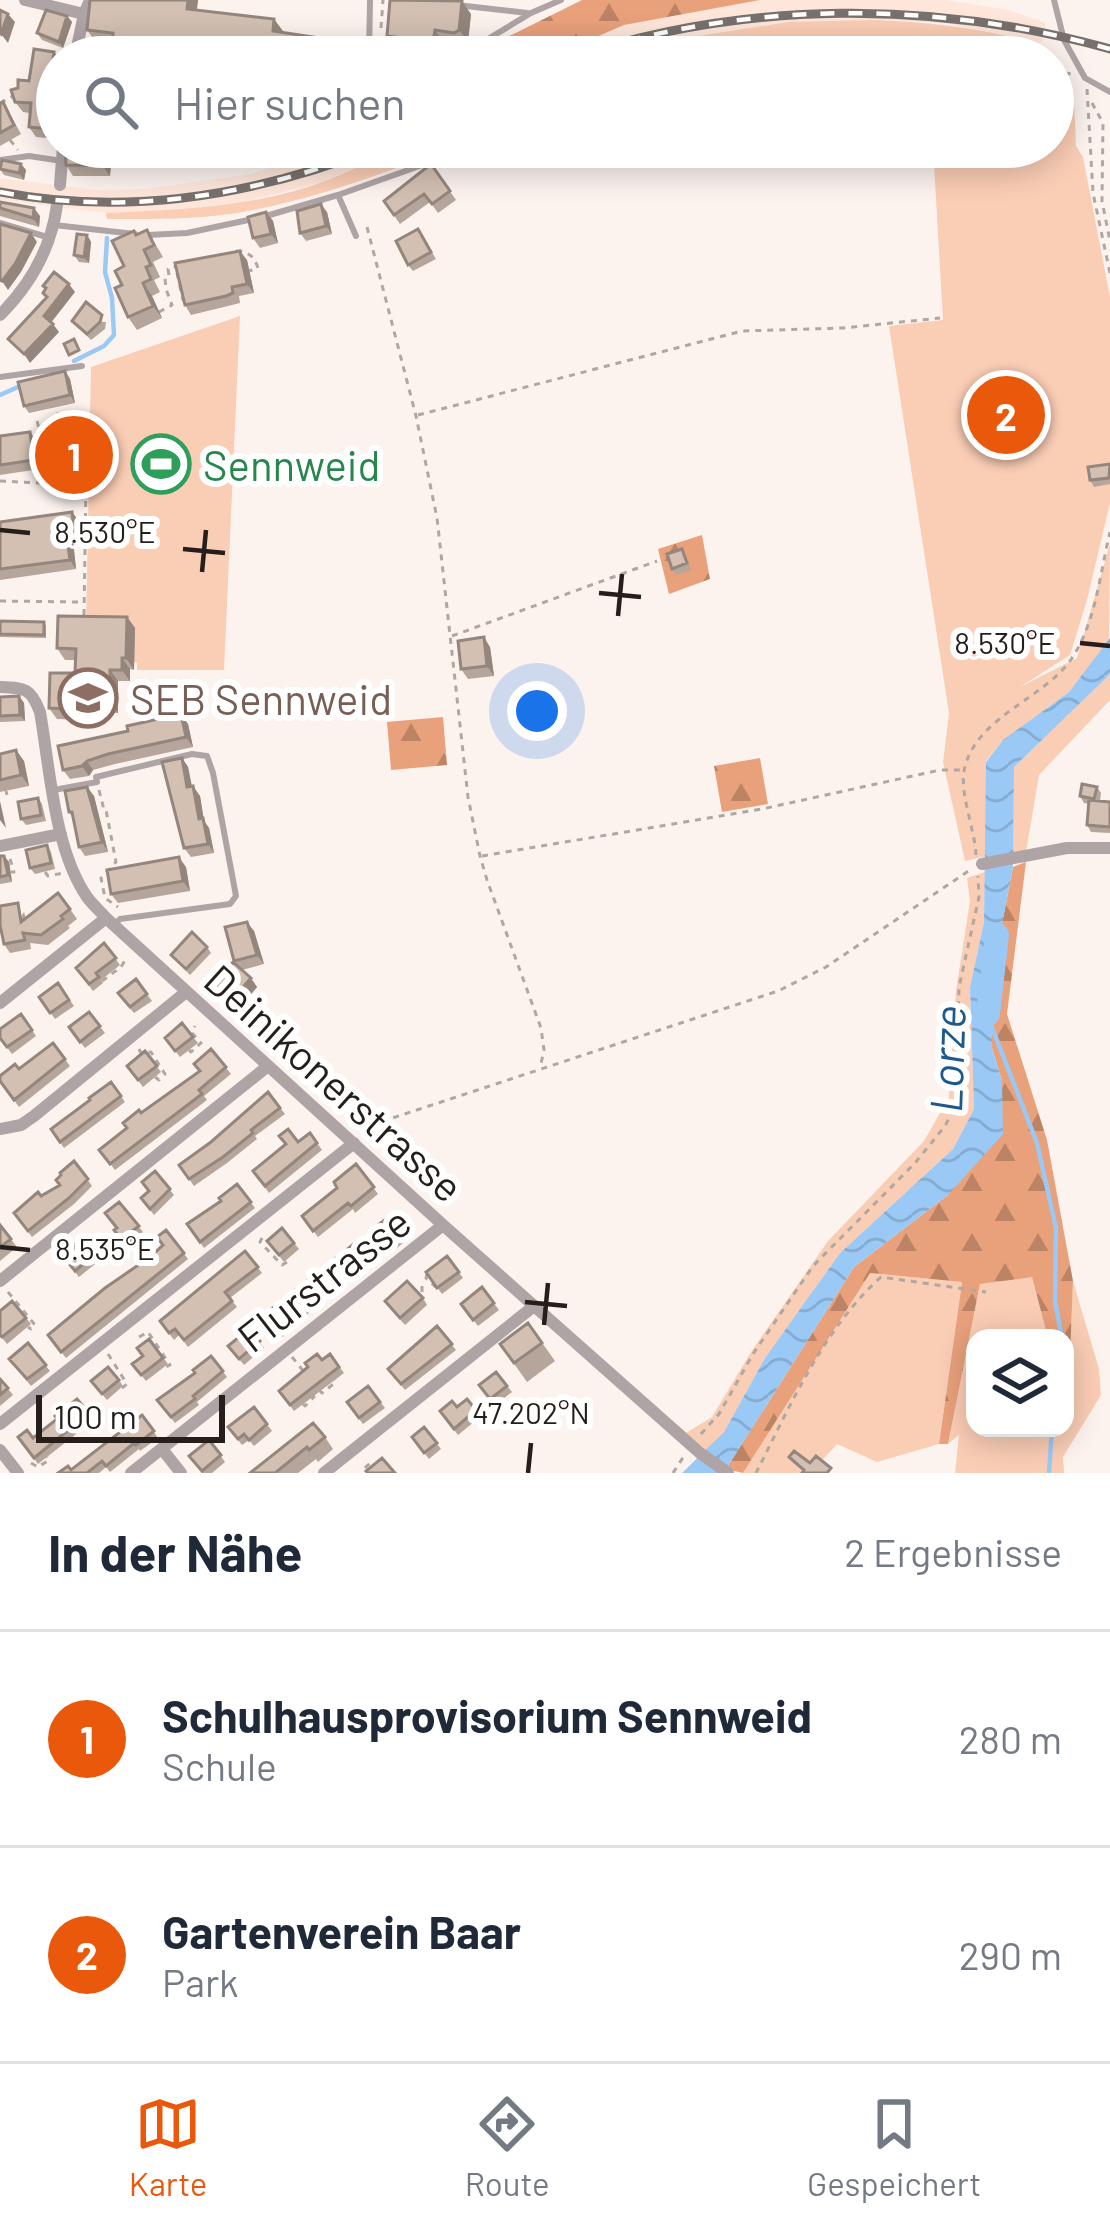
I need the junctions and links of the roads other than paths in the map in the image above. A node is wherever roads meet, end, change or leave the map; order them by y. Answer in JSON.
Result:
{"nodes":[{"id":1,"x":25,"y":0,"type":"edge"},
{"id":2,"x":90,"y":0,"type":"edge"},
{"id":3,"x":370,"y":0,"type":"edge"},
{"id":4,"x":561,"y":0,"type":"edge"},
{"id":5,"x":1054,"y":0,"type":"edge"},
{"id":6,"x":452,"y":4,"type":"edge"},
{"id":7,"x":531,"y":13,"type":"junction"},
{"id":8,"x":84,"y":14,"type":"junction"},
{"id":9,"x":390,"y":19,"type":"edge"},
{"id":10,"x":79,"y":36,"type":"edge"},
{"id":11,"x":369,"y":36,"type":"edge"},
{"id":12,"x":389,"y":36,"type":"edge"},
{"id":13,"x":493,"y":36,"type":"edge"},
{"id":14,"x":1063,"y":36,"type":"edge"},
{"id":15,"x":1074,"y":58,"type":"edge"},
{"id":16,"x":1107,"y":90,"type":"edge"},
{"id":17,"x":36,"y":156,"type":"edge"},
{"id":18,"x":0,"y":160,"type":"edge"},
{"id":19,"x":61,"y":168,"type":"edge"},
{"id":20,"x":414,"y":168,"type":"edge"},
{"id":21,"x":60,"y":185,"type":"dead end"},
{"id":22,"x":338,"y":195,"type":"junction"},
{"id":23,"x":57,"y":205,"type":"dead end"},
{"id":24,"x":0,"y":223,"type":"edge"},
{"id":25,"x":52,"y":231,"type":"junction"},
{"id":26,"x":356,"y":236,"type":"dead end"},
{"id":27,"x":0,"y":315,"type":"edge"},
{"id":28,"x":82,"y":366,"type":"dead end"},
{"id":29,"x":0,"y":376,"type":"edge"},
{"id":30,"x":0,"y":688,"type":"edge"},
{"id":31,"x":53,"y":790,"type":"junction"},
{"id":32,"x":62,"y":834,"type":"junction"},
{"id":33,"x":3,"y":845,"type":"edge"},
{"id":34,"x":1110,"y":848,"type":"edge"},
{"id":35,"x":979,"y":866,"type":"road end"},
{"id":36,"x":113,"y":921,"type":"junction"},
{"id":37,"x":186,"y":992,"type":"junction"},
{"id":38,"x":0,"y":1003,"type":"edge"},
{"id":39,"x":268,"y":1066,"type":"junction"},
{"id":40,"x":0,"y":1129,"type":"edge"},
{"id":41,"x":350,"y":1139,"type":"junction"},
{"id":42,"x":443,"y":1225,"type":"junction"},
{"id":43,"x":2,"y":1283,"type":"edge"},
{"id":44,"x":533,"y":1306,"type":"junction"},
{"id":45,"x":0,"y":1424,"type":"edge"},
{"id":46,"x":162,"y":1449,"type":"junction"},
{"id":47,"x":0,"y":1450,"type":"edge"},
{"id":48,"x":727,"y":1472,"type":"edge"},
{"id":49,"x":18,"y":1473,"type":"edge"},
{"id":50,"x":131,"y":1473,"type":"edge"},
{"id":51,"x":181,"y":1473,"type":"edge"},
{"id":52,"x":324,"y":1473,"type":"edge"}],
"edges":[{"from":1,"to":8,"type":"street"},
{"from":2,"to":8,"type":"street"},
{"from":3,"to":11,"type":"lane"},
{"from":4,"to":7,"type":"lane"},
{"from":5,"to":14,"type":"lane"},
{"from":6,"to":7,"type":"lane"},
{"from":7,"to":13,"type":"lane"},
{"from":8,"to":10,"type":"street"},
{"from":9,"to":12,"type":"lane"},
{"from":15,"to":16,"type":"lane"},
{"from":17,"to":18,"type":"lane"},
{"from":19,"to":21,"type":"street"},
{"from":20,"to":22,"type":"lane"},
{"from":22,"to":25,"type":"lane"},
{"from":22,"to":26,"type":"lane"},
{"from":23,"to":25,"type":"street"},
{"from":24,"to":25,"type":"lane"},
{"from":25,"to":27,"type":"street"},
{"from":28,"to":29,"type":"lane"},
{"from":30,"to":31,"type":"street","name":"Deinikonerstrasse"},
{"from":31,"to":32,"type":"street","name":"Deinikonerstrasse"},
{"from":31,"to":36,"type":"lane"},
{"from":32,"to":33,"type":"street"},
{"from":32,"to":36,"type":"street","name":"Deinikonerstrasse"},
{"from":34,"to":35,"type":"street"},
{"from":36,"to":37,"type":"street","name":"Deinikonerstrasse"},
{"from":36,"to":38,"type":"street"},
{"from":37,"to":39,"type":"street","name":"Deinikonerstrasse"},
{"from":37,"to":40,"type":"street"},
{"from":39,"to":41,"type":"street","name":"Deinikonerstrasse"},
{"from":39,"to":43,"type":"street"},
{"from":41,"to":42,"type":"street","name":"Deinikonerstrasse"},
{"from":41,"to":45,"type":"street"},
{"from":42,"to":44,"type":"street","name":"Deinikonerstrasse"},
{"from":42,"to":46,"type":"street","name":"Flurstrasse"},
{"from":44,"to":48,"type":"street","name":"Deinikonerstrasse"},
{"from":44,"to":52,"type":"street"},
{"from":46,"to":50,"type":"street","name":"Flurstrasse"},
{"from":46,"to":51,"type":"street"},
{"from":47,"to":49,"type":"street"}]}
